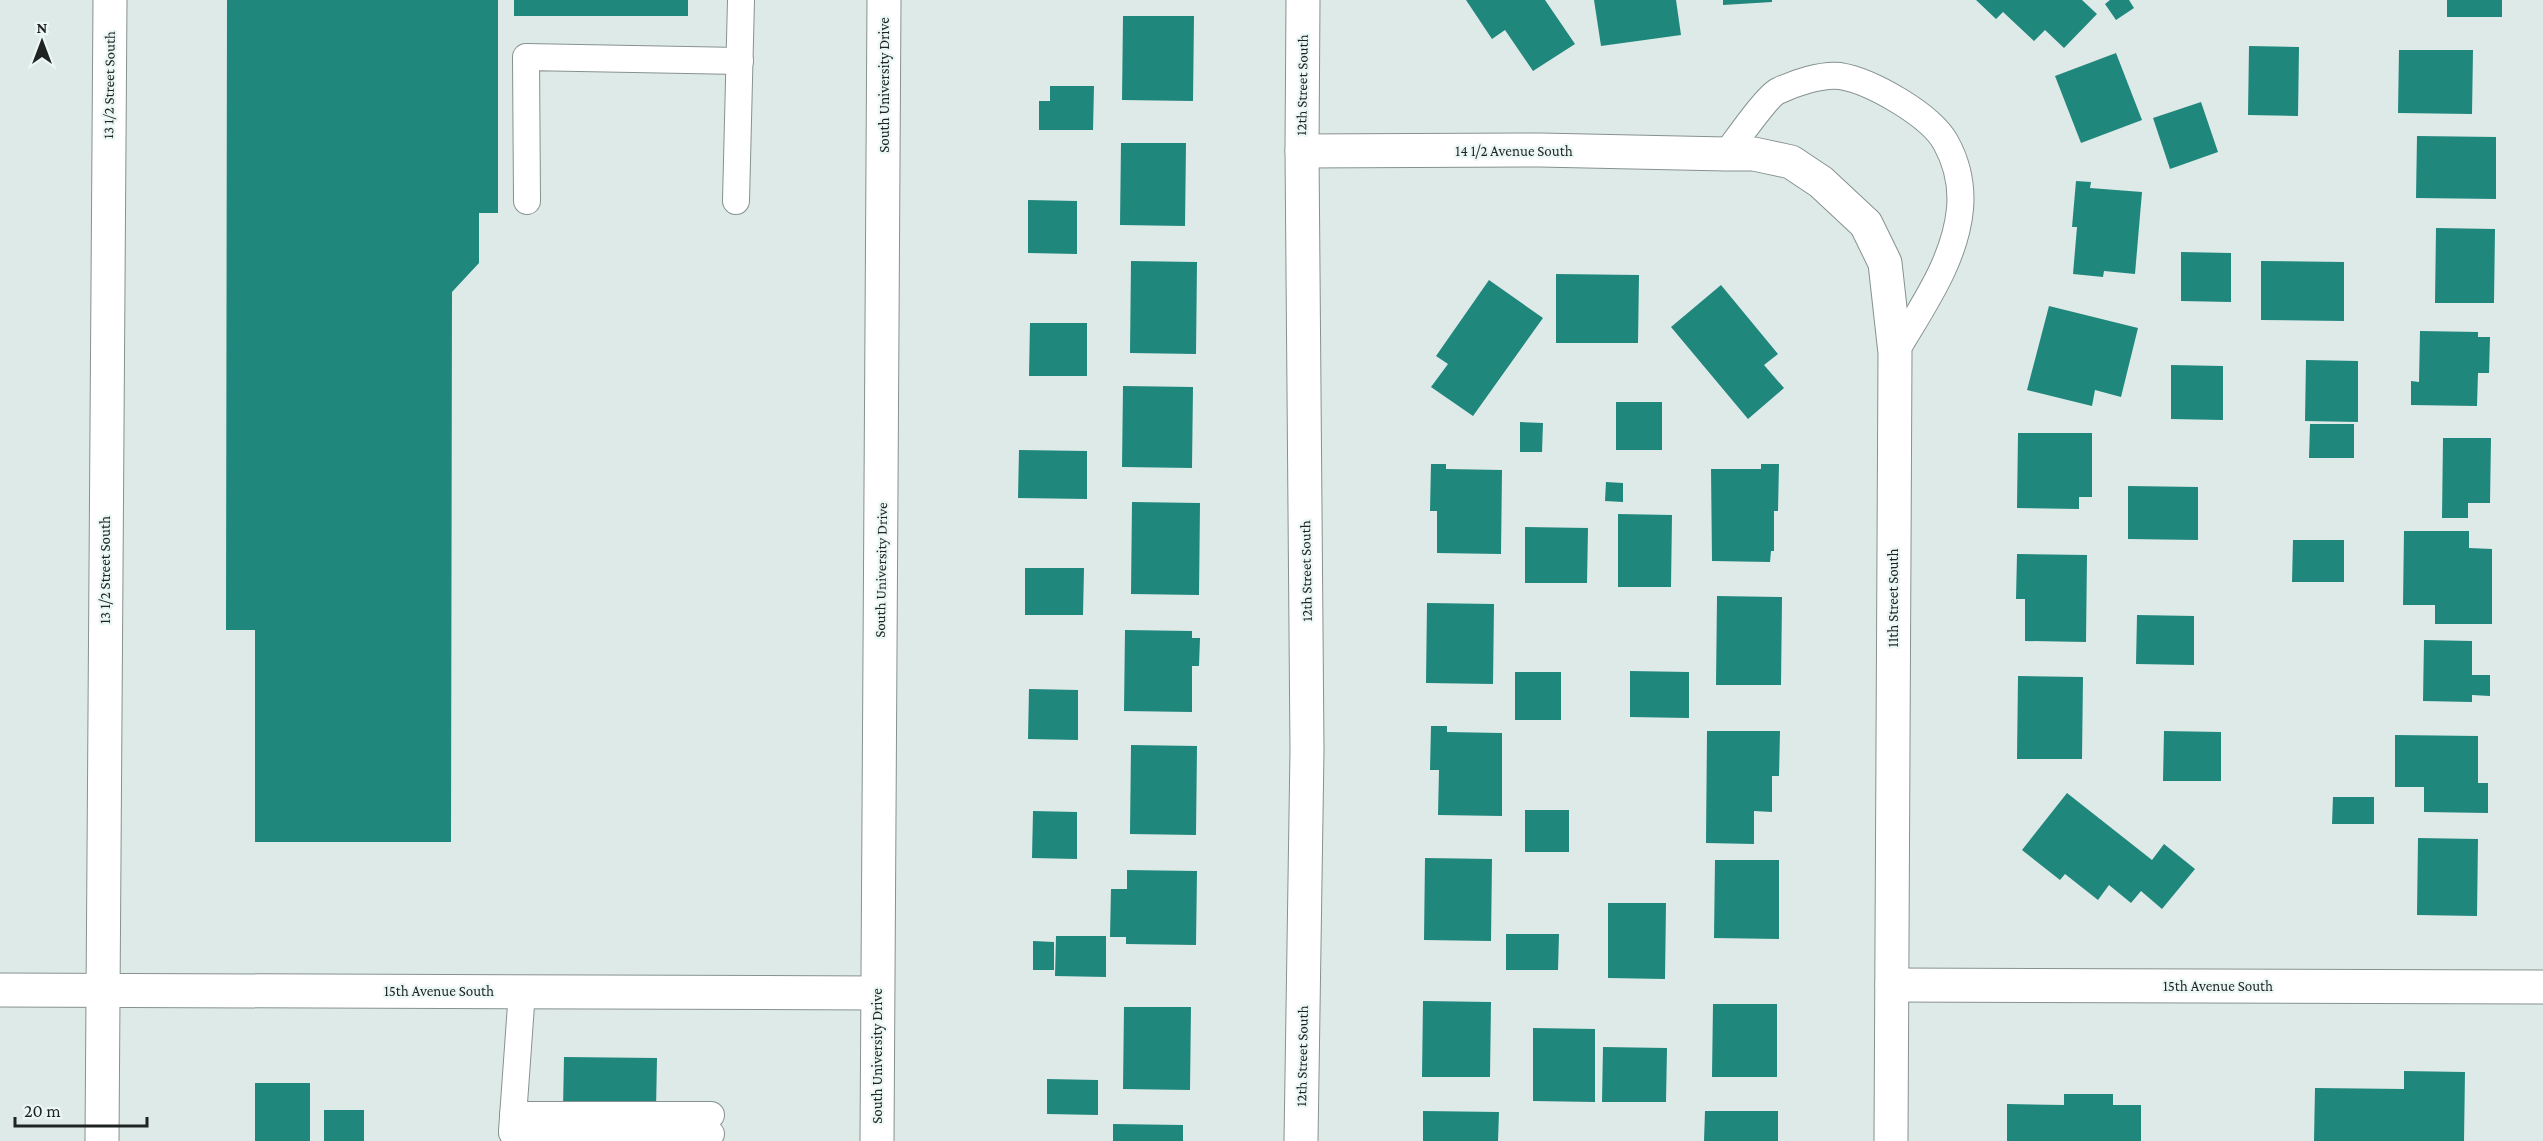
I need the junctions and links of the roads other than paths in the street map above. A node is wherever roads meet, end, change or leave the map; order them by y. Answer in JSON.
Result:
{"nodes":[{"id":1,"x":110,"y":0,"type":"edge"},
{"id":2,"x":741,"y":0,"type":"edge"},
{"id":3,"x":884,"y":0,"type":"edge"},
{"id":4,"x":1303,"y":0,"type":"edge"},
{"id":5,"x":740,"y":61,"type":"junction"},
{"id":6,"x":1302,"y":151,"type":"junction"},
{"id":7,"x":1725,"y":154,"type":"junction"},
{"id":8,"x":526,"y":201,"type":"dead end"},
{"id":9,"x":736,"y":201,"type":"dead end"},
{"id":10,"x":1894,"y":353,"type":"junction"},
{"id":11,"x":1892,"y":985,"type":"junction"},
{"id":12,"x":2543,"y":987,"type":"edge"},
{"id":13,"x":103,"y":989,"type":"junction"},
{"id":14,"x":0,"y":990,"type":"edge"},
{"id":15,"x":522,"y":991,"type":"junction"},
{"id":16,"x":877,"y":993,"type":"junction"},
{"id":17,"x":711,"y":1125,"type":"dead end"},
{"id":18,"x":512,"y":1130,"type":"edge"},
{"id":19,"x":102,"y":1141,"type":"edge"},
{"id":20,"x":877,"y":1141,"type":"edge"},
{"id":21,"x":1301,"y":1141,"type":"edge"},
{"id":22,"x":1891,"y":1141,"type":"edge"}],
"edges":[{"from":1,"to":13,"type":"street","name":"13 1/2 Street South"},
{"from":2,"to":5,"type":"lane"},
{"from":3,"to":16,"type":"street","name":"South University Drive"},
{"from":4,"to":6,"type":"street","name":"12th Street South"},
{"from":5,"to":8,"type":"lane"},
{"from":5,"to":9,"type":"lane"},
{"from":6,"to":7,"type":"street","name":"14 1/2 Avenue South"},
{"from":6,"to":21,"type":"street","name":"12th Street South"},
{"from":7,"to":10,"type":"street","name":"11th Street South"},
{"from":7,"to":10,"type":"lane"},
{"from":10,"to":11,"type":"street","name":"11th Street South"},
{"from":11,"to":12,"type":"street","name":"15th Avenue South"},
{"from":11,"to":22,"type":"street","name":"11th Street South"},
{"from":13,"to":14,"type":"street","name":"15th Avenue South"},
{"from":13,"to":15,"type":"street","name":"15th Avenue South"},
{"from":13,"to":19,"type":"street","name":"13 1/2 Street South"},
{"from":15,"to":16,"type":"street","name":"15th Avenue South"},
{"from":15,"to":18,"type":"lane"},
{"from":16,"to":20,"type":"street","name":"South University Drive"},
{"from":17,"to":18,"type":"lane"}]}
